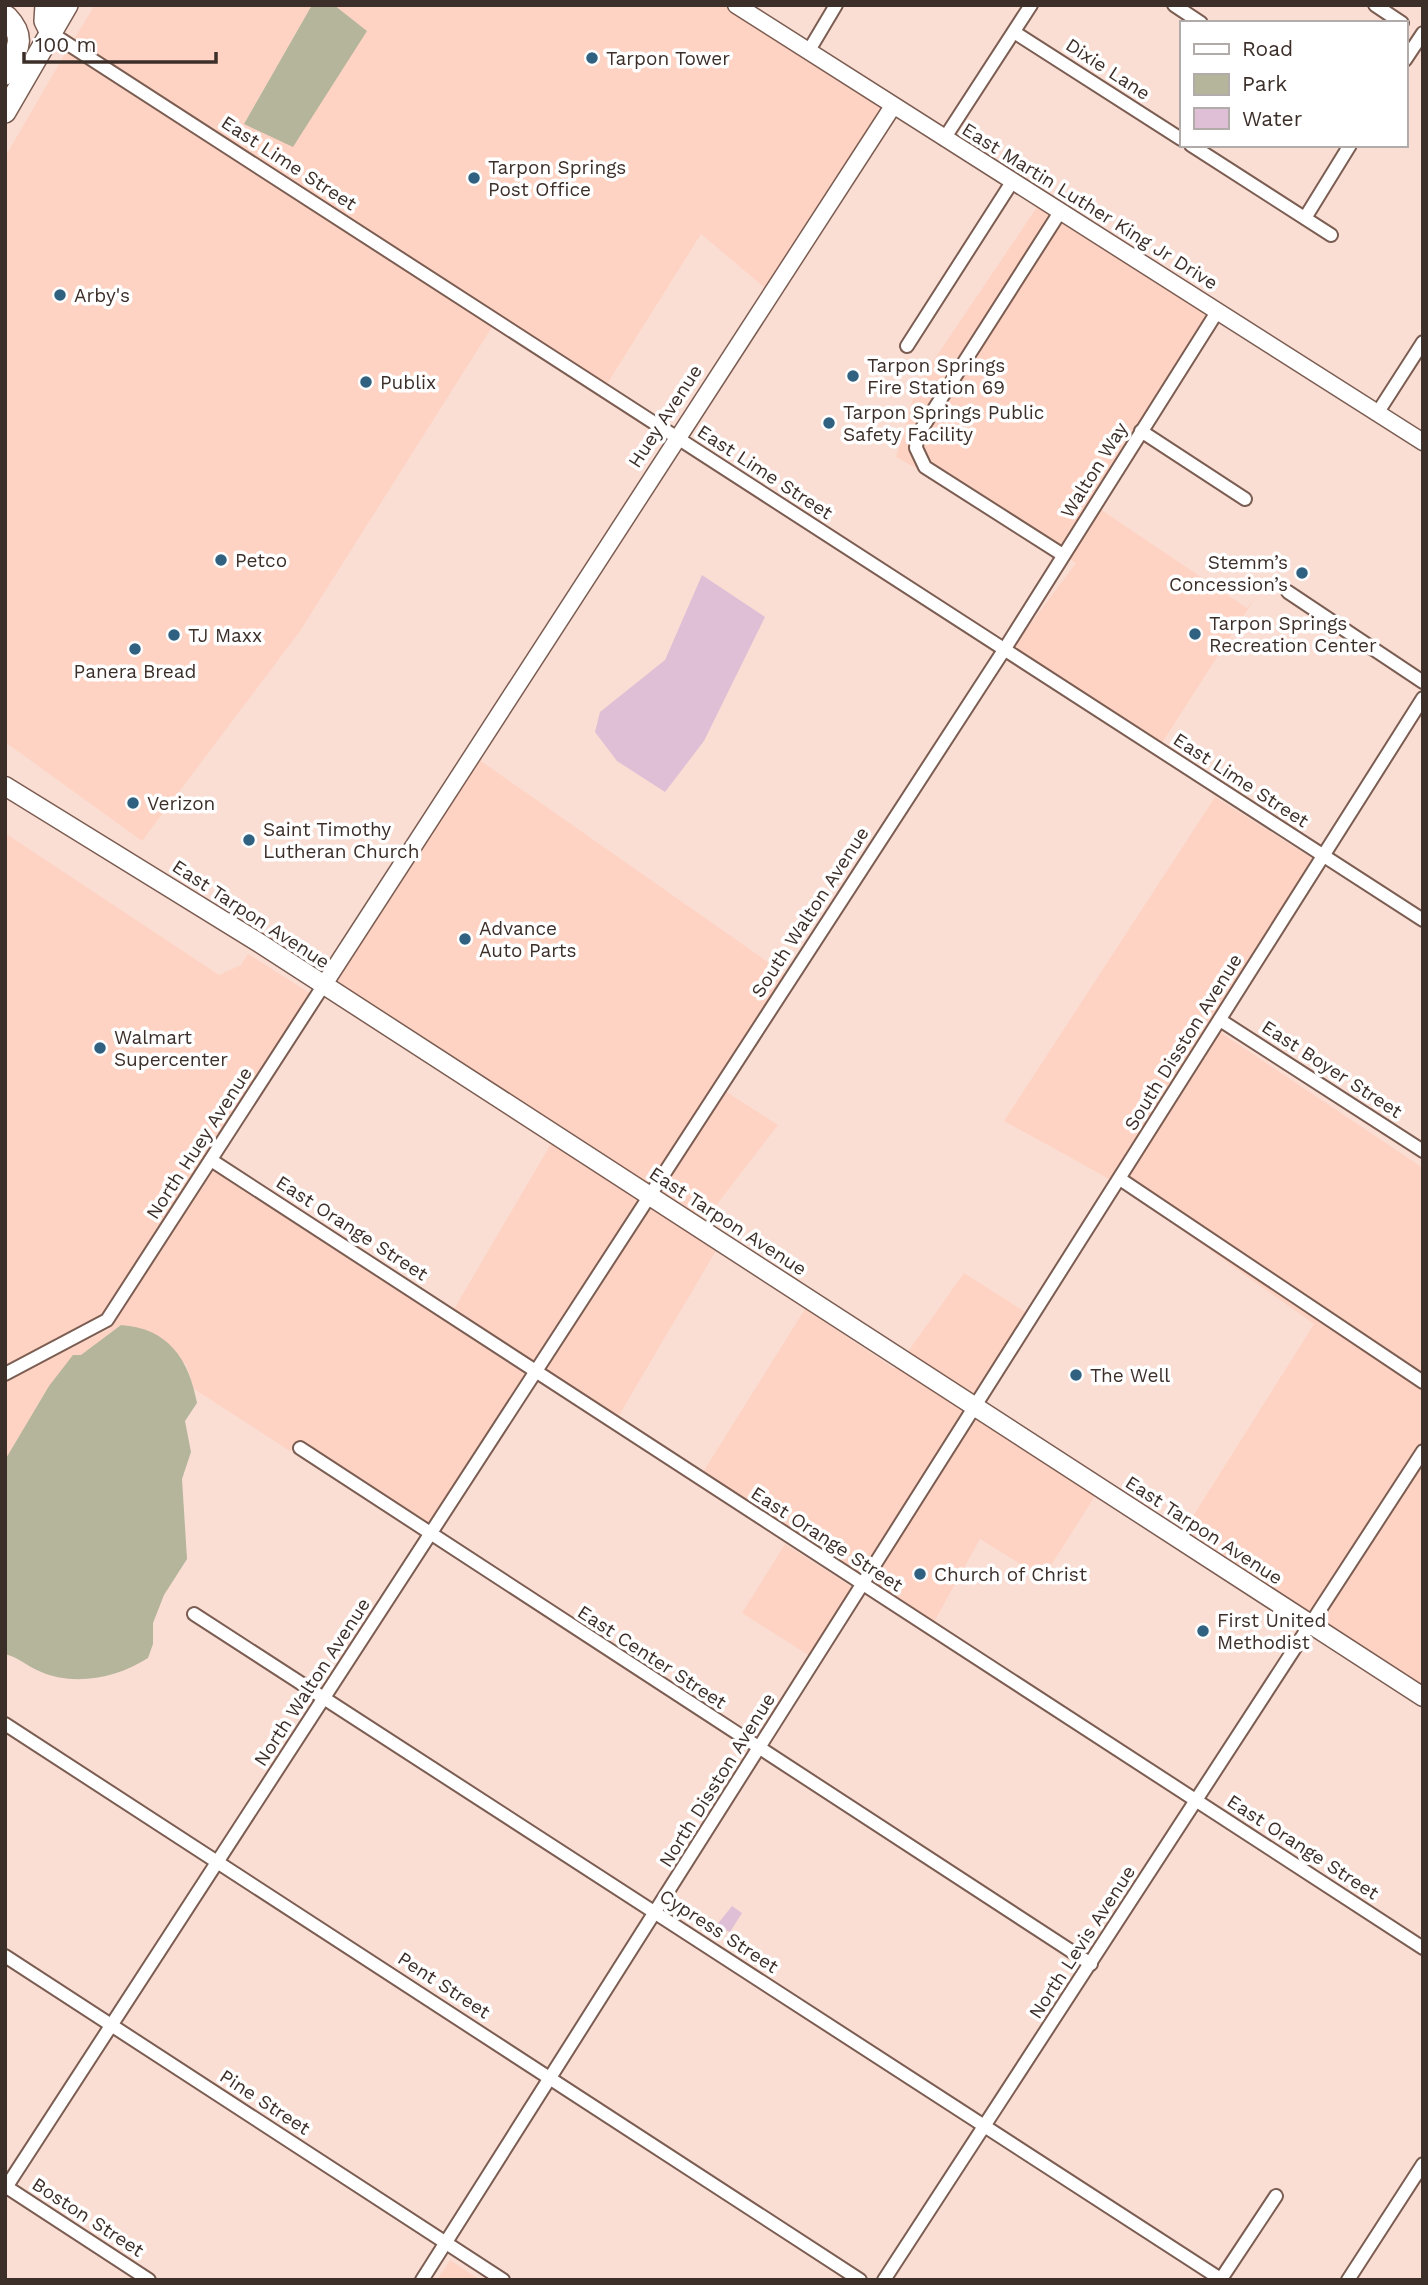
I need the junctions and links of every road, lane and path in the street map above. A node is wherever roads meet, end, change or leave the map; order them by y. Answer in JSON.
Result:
{"nodes":[{"id":1,"x":46,"y":5,"type":"edge"},
{"id":2,"x":67,"y":5,"type":"edge"},
{"id":3,"x":736,"y":5,"type":"edge"},
{"id":4,"x":836,"y":5,"type":"edge"},
{"id":5,"x":1031,"y":5,"type":"edge"},
{"id":6,"x":1174,"y":5,"type":"edge"},
{"id":7,"x":1374,"y":5,"type":"edge"},
{"id":8,"x":9,"y":14,"type":"edge"},
{"id":9,"x":1198,"y":21,"type":"edge"},
{"id":10,"x":1399,"y":21,"type":"edge"},
{"id":11,"x":1014,"y":32,"type":"junction"},
{"id":12,"x":51,"y":33,"type":"junction"},
{"id":13,"x":1422,"y":34,"type":"edge"},
{"id":14,"x":808,"y":52,"type":"junction"},
{"id":15,"x":1407,"y":57,"type":"edge"},
{"id":16,"x":5,"y":74,"type":"edge"},
{"id":17,"x":893,"y":106,"type":"junction"},
{"id":18,"x":5,"y":112,"type":"edge"},
{"id":19,"x":1180,"y":138,"type":"edge"},
{"id":20,"x":944,"y":139,"type":"junction"},
{"id":21,"x":1194,"y":147,"type":"edge"},
{"id":22,"x":1349,"y":147,"type":"edge"},
{"id":23,"x":1012,"y":182,"type":"junction"},
{"id":24,"x":1060,"y":212,"type":"junction"},
{"id":25,"x":1305,"y":218,"type":"junction"},
{"id":26,"x":1331,"y":235,"type":"dead end"},
{"id":27,"x":1217,"y":312,"type":"junction"},
{"id":28,"x":1423,"y":342,"type":"edge"},
{"id":29,"x":907,"y":346,"type":"dead end"},
{"id":30,"x":1378,"y":412,"type":"junction"},
{"id":31,"x":1141,"y":432,"type":"junction"},
{"id":32,"x":676,"y":438,"type":"junction"},
{"id":33,"x":1423,"y":442,"type":"edge"},
{"id":34,"x":1245,"y":499,"type":"dead end"},
{"id":35,"x":1063,"y":555,"type":"junction"},
{"id":36,"x":1289,"y":592,"type":"dead end"},
{"id":37,"x":1004,"y":650,"type":"junction"},
{"id":38,"x":1423,"y":681,"type":"edge"},
{"id":39,"x":1423,"y":698,"type":"edge"},
{"id":40,"x":6,"y":786,"type":"edge"},
{"id":41,"x":1323,"y":856,"type":"junction"},
{"id":42,"x":1423,"y":920,"type":"edge"},
{"id":43,"x":323,"y":986,"type":"junction"},
{"id":44,"x":1220,"y":1020,"type":"junction"},
{"id":45,"x":1423,"y":1151,"type":"edge"},
{"id":46,"x":211,"y":1160,"type":"junction"},
{"id":47,"x":1120,"y":1179,"type":"junction"},
{"id":48,"x":650,"y":1195,"type":"junction"},
{"id":49,"x":535,"y":1372,"type":"junction"},
{"id":50,"x":5,"y":1374,"type":"edge"},
{"id":51,"x":1423,"y":1382,"type":"edge"},
{"id":52,"x":975,"y":1406,"type":"junction"},
{"id":53,"x":300,"y":1448,"type":"dead end"},
{"id":54,"x":1423,"y":1451,"type":"edge"},
{"id":55,"x":429,"y":1535,"type":"junction"},
{"id":56,"x":863,"y":1585,"type":"junction"},
{"id":57,"x":194,"y":1614,"type":"dead end"},
{"id":58,"x":1311,"y":1625,"type":"junction"},
{"id":59,"x":1423,"y":1697,"type":"edge"},
{"id":60,"x":325,"y":1698,"type":"junction"},
{"id":61,"x":5,"y":1724,"type":"edge"},
{"id":62,"x":759,"y":1750,"type":"junction"},
{"id":63,"x":1198,"y":1802,"type":"junction"},
{"id":64,"x":219,"y":1861,"type":"junction"},
{"id":65,"x":656,"y":1913,"type":"junction"},
{"id":66,"x":1423,"y":1948,"type":"edge"},
{"id":67,"x":5,"y":1956,"type":"edge"},
{"id":68,"x":1091,"y":1964,"type":"junction"},
{"id":69,"x":111,"y":2025,"type":"junction"},
{"id":70,"x":552,"y":2078,"type":"junction"},
{"id":71,"x":984,"y":2126,"type":"junction"},
{"id":72,"x":1423,"y":2164,"type":"edge"},
{"id":73,"x":6,"y":2188,"type":"edge"},
{"id":74,"x":1276,"y":2196,"type":"dead end"},
{"id":75,"x":446,"y":2242,"type":"junction"},
{"id":76,"x":1221,"y":2279,"type":"edge"},
{"id":77,"x":149,"y":2280,"type":"edge"},
{"id":78,"x":422,"y":2280,"type":"edge"},
{"id":79,"x":503,"y":2280,"type":"edge"},
{"id":80,"x":860,"y":2280,"type":"edge"},
{"id":81,"x":884,"y":2280,"type":"edge"},
{"id":82,"x":1348,"y":2280,"type":"edge"}],
"edges":[{"from":1,"to":12,"type":"highway"},
{"from":2,"to":12,"type":"highway"},
{"from":3,"to":14,"type":"street","name":"East Martin Luther King Jr Drive"},
{"from":4,"to":14,"type":"street"},
{"from":5,"to":11,"type":"street"},
{"from":6,"to":9,"type":"street"},
{"from":7,"to":10,"type":"street"},
{"from":8,"to":16,"type":"highway"},
{"from":11,"to":19,"type":"street","name":"Dixie Lane"},
{"from":11,"to":20,"type":"street"},
{"from":12,"to":18,"type":"highway"},
{"from":12,"to":32,"type":"street","name":"East Lime Street"},
{"from":13,"to":15,"type":"street"},
{"from":14,"to":17,"type":"street","name":"East Martin Luther King Jr Drive"},
{"from":17,"to":20,"type":"street","name":"East Martin Luther King Jr Drive"},
{"from":17,"to":32,"type":"street","name":"Huey Avenue"},
{"from":20,"to":23,"type":"street","name":"East Martin Luther King Jr Drive"},
{"from":21,"to":25,"type":"street"},
{"from":22,"to":25,"type":"street"},
{"from":23,"to":24,"type":"street","name":"East Martin Luther King Jr Drive"},
{"from":23,"to":29,"type":"street"},
{"from":24,"to":27,"type":"street","name":"East Martin Luther King Jr Drive"},
{"from":24,"to":35,"type":"street"},
{"from":25,"to":26,"type":"street"},
{"from":27,"to":30,"type":"street","name":"East Martin Luther King Jr Drive"},
{"from":27,"to":31,"type":"street","name":"Walton Way"},
{"from":28,"to":30,"type":"street"},
{"from":30,"to":33,"type":"street","name":"East Martin Luther King Jr Drive"},
{"from":31,"to":34,"type":"street"},
{"from":31,"to":35,"type":"street","name":"Walton Way"},
{"from":32,"to":37,"type":"street","name":"East Lime Street"},
{"from":32,"to":43,"type":"street","name":"Huey Avenue"},
{"from":35,"to":37,"type":"street","name":"Walton Way"},
{"from":36,"to":38,"type":"street"},
{"from":37,"to":41,"type":"street","name":"East Lime Street"},
{"from":37,"to":48,"type":"street","name":"South Walton Avenue"},
{"from":39,"to":41,"type":"street","name":"South Disston Avenue"},
{"from":40,"to":43,"type":"main road","name":"East Tarpon Avenue"},
{"from":41,"to":42,"type":"street","name":"East Lime Street"},
{"from":41,"to":44,"type":"street","name":"South Disston Avenue"},
{"from":43,"to":46,"type":"street","name":"North Huey Avenue"},
{"from":43,"to":48,"type":"main road","name":"East Tarpon Avenue"},
{"from":44,"to":45,"type":"street","name":"East Boyer Street"},
{"from":44,"to":47,"type":"street","name":"South Disston Avenue"},
{"from":46,"to":49,"type":"street","name":"East Orange Street"},
{"from":46,"to":50,"type":"street","name":"North Huey Avenue"},
{"from":47,"to":51,"type":"street"},
{"from":47,"to":52,"type":"street","name":"South Disston Avenue"},
{"from":48,"to":49,"type":"street","name":"North Walton Avenue"},
{"from":48,"to":52,"type":"main road","name":"East Tarpon Avenue"},
{"from":49,"to":55,"type":"street","name":"North Walton Avenue"},
{"from":49,"to":56,"type":"street","name":"East Orange Street"},
{"from":52,"to":56,"type":"street","name":"North Disston Avenue"},
{"from":52,"to":58,"type":"main road","name":"East Tarpon Avenue"},
{"from":53,"to":55,"type":"street","name":"East Center Street"},
{"from":54,"to":58,"type":"street","name":"North Levis Avenue"},
{"from":55,"to":60,"type":"street","name":"North Walton Avenue"},
{"from":55,"to":62,"type":"street","name":"East Center Street"},
{"from":56,"to":62,"type":"street","name":"North Disston Avenue"},
{"from":56,"to":63,"type":"street","name":"East Orange Street"},
{"from":57,"to":60,"type":"street","name":"Cypress Street"},
{"from":58,"to":59,"type":"main road","name":"East Tarpon Avenue"},
{"from":58,"to":63,"type":"street","name":"North Levis Avenue"},
{"from":60,"to":64,"type":"street","name":"North Walton Avenue"},
{"from":60,"to":65,"type":"street","name":"Cypress Street"},
{"from":61,"to":64,"type":"street","name":"Pent Street"},
{"from":62,"to":65,"type":"street","name":"North Disston Avenue"},
{"from":62,"to":68,"type":"street","name":"East Center Street"},
{"from":63,"to":66,"type":"street","name":"East Orange Street"},
{"from":63,"to":68,"type":"street","name":"North Levis Avenue"},
{"from":64,"to":69,"type":"street","name":"North Walton Avenue"},
{"from":64,"to":70,"type":"street","name":"Pent Street"},
{"from":65,"to":70,"type":"street","name":"North Disston Avenue"},
{"from":65,"to":71,"type":"street","name":"Cypress Street"},
{"from":67,"to":69,"type":"street","name":"Pine Street"},
{"from":68,"to":71,"type":"street","name":"North Levis Avenue"},
{"from":69,"to":73,"type":"street","name":"North Walton Avenue"},
{"from":69,"to":75,"type":"street","name":"Pine Street"},
{"from":70,"to":75,"type":"street","name":"North Disston Avenue"},
{"from":70,"to":80,"type":"street","name":"Pent Street"},
{"from":71,"to":76,"type":"street","name":"Cypress Street"},
{"from":71,"to":81,"type":"street","name":"North Levis Avenue"},
{"from":72,"to":82,"type":"street"},
{"from":73,"to":77,"type":"street","name":"Boston Street"},
{"from":74,"to":76,"type":"street"},
{"from":75,"to":78,"type":"street","name":"North Disston Avenue"},
{"from":75,"to":79,"type":"street","name":"Pine Street"}]}
